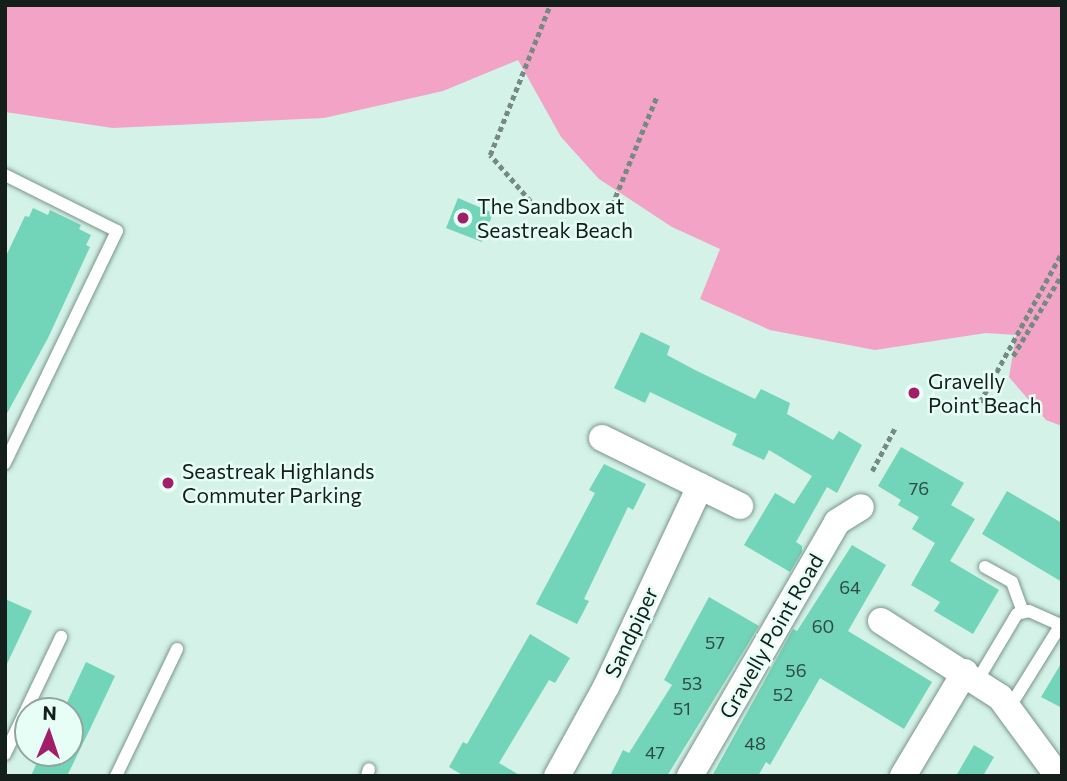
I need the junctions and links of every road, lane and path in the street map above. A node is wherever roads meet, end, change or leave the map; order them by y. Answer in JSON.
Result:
{"nodes":[{"id":1,"x":550,"y":5,"type":"edge"},
{"id":2,"x":657,"y":96,"type":"dead end"},
{"id":3,"x":5,"y":175,"type":"edge"},
{"id":4,"x":612,"y":205,"type":"dead end"},
{"id":5,"x":536,"y":208,"type":"dead end"},
{"id":6,"x":1062,"y":251,"type":"edge"},
{"id":7,"x":1062,"y":274,"type":"edge"},
{"id":8,"x":1013,"y":356,"type":"dead end"},
{"id":9,"x":980,"y":402,"type":"dead end"},
{"id":10,"x":895,"y":428,"type":"dead end"},
{"id":11,"x":602,"y":438,"type":"dead end"},
{"id":12,"x":5,"y":463,"type":"edge"},
{"id":13,"x":872,"y":471,"type":"dead end"},
{"id":14,"x":700,"y":486,"type":"junction"},
{"id":15,"x":740,"y":506,"type":"dead end"},
{"id":16,"x":862,"y":507,"type":"dead end"},
{"id":17,"x":985,"y":567,"type":"dead end"},
{"id":18,"x":1023,"y":612,"type":"junction"},
{"id":19,"x":881,"y":621,"type":"dead end"},
{"id":20,"x":1061,"y":624,"type":"edge"},
{"id":21,"x":61,"y":638,"type":"dead end"},
{"id":22,"x":177,"y":649,"type":"dead end"},
{"id":23,"x":971,"y":676,"type":"junction"},
{"id":24,"x":1009,"y":708,"type":"junction"},
{"id":25,"x":5,"y":754,"type":"edge"},
{"id":26,"x":116,"y":776,"type":"edge"},
{"id":27,"x":558,"y":776,"type":"edge"},
{"id":28,"x":690,"y":776,"type":"edge"},
{"id":29,"x":903,"y":776,"type":"edge"},
{"id":30,"x":1058,"y":776,"type":"edge"}],
"edges":[{"from":1,"to":5,"type":"path"},
{"from":2,"to":4,"type":"path"},
{"from":3,"to":12,"type":"lane"},
{"from":6,"to":9,"type":"path"},
{"from":7,"to":8,"type":"path"},
{"from":10,"to":13,"type":"path"},
{"from":11,"to":14,"type":"street"},
{"from":14,"to":15,"type":"street"},
{"from":14,"to":27,"type":"street","name":"Sandpiper"},
{"from":16,"to":28,"type":"street","name":"Gravelly Point Road"},
{"from":17,"to":18,"type":"lane"},
{"from":18,"to":20,"type":"lane"},
{"from":18,"to":23,"type":"lane"},
{"from":19,"to":23,"type":"street"},
{"from":20,"to":24,"type":"lane"},
{"from":21,"to":25,"type":"lane"},
{"from":22,"to":26,"type":"lane"},
{"from":23,"to":24,"type":"street"},
{"from":23,"to":29,"type":"street"},
{"from":24,"to":30,"type":"street"}]}
